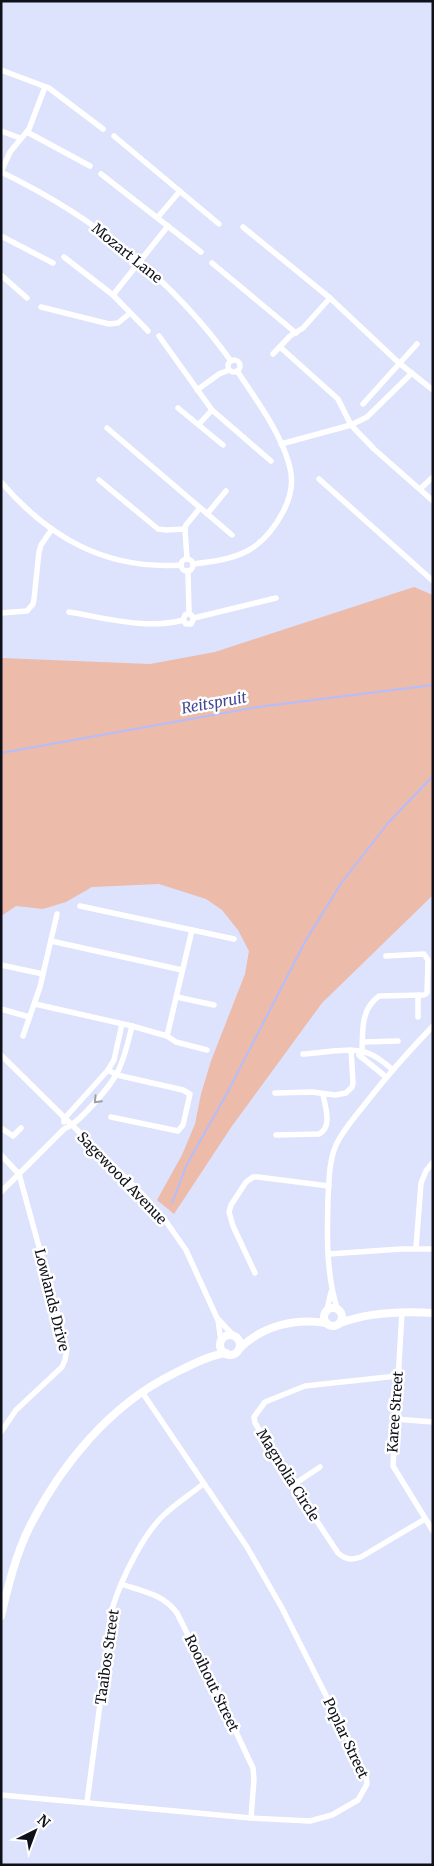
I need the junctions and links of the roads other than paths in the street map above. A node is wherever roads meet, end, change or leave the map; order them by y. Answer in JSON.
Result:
{"nodes":[{"id":1,"x":1,"y":70,"type":"edge"},
{"id":2,"x":45,"y":87,"type":"junction"},
{"id":3,"x":103,"y":128,"type":"dead end"},
{"id":4,"x":1,"y":131,"type":"edge"},
{"id":5,"x":27,"y":132,"type":"junction"},
{"id":6,"x":114,"y":136,"type":"dead end"},
{"id":7,"x":20,"y":138,"type":"junction"},
{"id":8,"x":90,"y":166,"type":"dead end"},
{"id":9,"x":1,"y":172,"type":"edge"},
{"id":10,"x":101,"y":174,"type":"dead end"},
{"id":11,"x":180,"y":191,"type":"junction"},
{"id":12,"x":158,"y":218,"type":"junction"},
{"id":13,"x":219,"y":224,"type":"dead end"},
{"id":14,"x":168,"y":226,"type":"junction"},
{"id":15,"x":243,"y":227,"type":"dead end"},
{"id":16,"x":1,"y":236,"type":"edge"},
{"id":17,"x":201,"y":252,"type":"dead end"},
{"id":18,"x":64,"y":257,"type":"dead end"},
{"id":19,"x":140,"y":262,"type":"junction"},
{"id":20,"x":53,"y":263,"type":"dead end"},
{"id":21,"x":212,"y":263,"type":"dead end"},
{"id":22,"x":1,"y":275,"type":"edge"},
{"id":23,"x":113,"y":295,"type":"junction"},
{"id":24,"x":28,"y":298,"type":"dead end"},
{"id":25,"x":330,"y":298,"type":"junction"},
{"id":26,"x":41,"y":307,"type":"dead end"},
{"id":27,"x":130,"y":312,"type":"junction"},
{"id":28,"x":148,"y":331,"type":"dead end"},
{"id":29,"x":296,"y":333,"type":"junction"},
{"id":30,"x":159,"y":336,"type":"dead end"},
{"id":31,"x":417,"y":344,"type":"dead end"},
{"id":32,"x":280,"y":346,"type":"junction"},
{"id":33,"x":273,"y":354,"type":"dead end"},
{"id":34,"x":231,"y":360,"type":"junction"},
{"id":35,"x":399,"y":363,"type":"junction"},
{"id":36,"x":229,"y":370,"type":"junction"},
{"id":37,"x":237,"y":372,"type":"junction"},
{"id":38,"x":412,"y":374,"type":"junction"},
{"id":39,"x":197,"y":390,"type":"junction"},
{"id":40,"x":433,"y":390,"type":"edge"},
{"id":41,"x":364,"y":404,"type":"dead end"},
{"id":42,"x":178,"y":408,"type":"dead end"},
{"id":43,"x":212,"y":410,"type":"junction"},
{"id":44,"x":199,"y":424,"type":"junction"},
{"id":45,"x":351,"y":424,"type":"junction"},
{"id":46,"x":107,"y":428,"type":"dead end"},
{"id":47,"x":281,"y":444,"type":"junction"},
{"id":48,"x":223,"y":445,"type":"dead end"},
{"id":49,"x":271,"y":461,"type":"dead end"},
{"id":50,"x":433,"y":477,"type":"edge"},
{"id":51,"x":319,"y":479,"type":"dead end"},
{"id":52,"x":99,"y":480,"type":"dead end"},
{"id":53,"x":1,"y":482,"type":"edge"},
{"id":54,"x":420,"y":489,"type":"junction"},
{"id":55,"x":226,"y":491,"type":"dead end"},
{"id":56,"x":433,"y":501,"type":"edge"},
{"id":57,"x":200,"y":508,"type":"junction"},
{"id":58,"x":207,"y":514,"type":"junction"},
{"id":59,"x":52,"y":529,"type":"junction"},
{"id":60,"x":185,"y":529,"type":"junction"},
{"id":61,"x":232,"y":535,"type":"dead end"},
{"id":62,"x":187,"y":559,"type":"junction"},
{"id":63,"x":193,"y":564,"type":"junction"},
{"id":64,"x":181,"y":565,"type":"junction"},
{"id":65,"x":188,"y":571,"type":"junction"},
{"id":66,"x":433,"y":581,"type":"edge"},
{"id":67,"x":276,"y":598,"type":"dead end"},
{"id":68,"x":69,"y":612,"type":"dead end"},
{"id":69,"x":1,"y":613,"type":"edge"},
{"id":70,"x":189,"y":613,"type":"junction"},
{"id":71,"x":194,"y":618,"type":"junction"},
{"id":72,"x":183,"y":620,"type":"junction"},
{"id":73,"x":80,"y":906,"type":"dead end"},
{"id":74,"x":57,"y":914,"type":"dead end"},
{"id":75,"x":192,"y":930,"type":"junction"},
{"id":76,"x":234,"y":939,"type":"dead end"},
{"id":77,"x":51,"y":941,"type":"junction"},
{"id":78,"x":386,"y":956,"type":"dead end"},
{"id":79,"x":429,"y":957,"type":"edge"},
{"id":80,"x":1,"y":965,"type":"edge"},
{"id":81,"x":182,"y":970,"type":"junction"},
{"id":82,"x":43,"y":974,"type":"junction"},
{"id":83,"x":418,"y":996,"type":"junction"},
{"id":84,"x":177,"y":997,"type":"junction"},
{"id":85,"x":35,"y":1004,"type":"junction"},
{"id":86,"x":214,"y":1005,"type":"dead end"},
{"id":87,"x":1,"y":1010,"type":"edge"},
{"id":88,"x":29,"y":1017,"type":"junction"},
{"id":89,"x":418,"y":1017,"type":"dead end"},
{"id":90,"x":122,"y":1024,"type":"junction"},
{"id":91,"x":132,"y":1026,"type":"junction"},
{"id":92,"x":433,"y":1026,"type":"edge"},
{"id":93,"x":23,"y":1036,"type":"dead end"},
{"id":94,"x":167,"y":1036,"type":"junction"},
{"id":95,"x":398,"y":1041,"type":"dead end"},
{"id":96,"x":362,"y":1042,"type":"junction"},
{"id":97,"x":207,"y":1050,"type":"dead end"},
{"id":98,"x":358,"y":1052,"type":"junction"},
{"id":99,"x":303,"y":1054,"type":"dead end"},
{"id":100,"x":1,"y":1056,"type":"edge"},
{"id":101,"x":384,"y":1063,"type":"junction"},
{"id":102,"x":108,"y":1070,"type":"junction"},
{"id":103,"x":393,"y":1070,"type":"junction"},
{"id":104,"x":378,"y":1071,"type":"junction"},
{"id":105,"x":117,"y":1075,"type":"junction"},
{"id":106,"x":386,"y":1077,"type":"junction"},
{"id":107,"x":275,"y":1093,"type":"dead end"},
{"id":108,"x":323,"y":1094,"type":"junction"},
{"id":109,"x":112,"y":1117,"type":"dead end"},
{"id":110,"x":64,"y":1119,"type":"junction"},
{"id":111,"x":71,"y":1126,"type":"junction"},
{"id":112,"x":21,"y":1128,"type":"dead end"},
{"id":113,"x":64,"y":1129,"type":"junction"},
{"id":114,"x":3,"y":1132,"type":"edge"},
{"id":115,"x":276,"y":1135,"type":"dead end"},
{"id":116,"x":1,"y":1155,"type":"edge"},
{"id":117,"x":433,"y":1162,"type":"edge"},
{"id":118,"x":19,"y":1174,"type":"junction"},
{"id":119,"x":329,"y":1186,"type":"junction"},
{"id":120,"x":1,"y":1192,"type":"edge"},
{"id":121,"x":416,"y":1248,"type":"junction"},
{"id":122,"x":433,"y":1249,"type":"edge"},
{"id":123,"x":328,"y":1254,"type":"junction"},
{"id":124,"x":255,"y":1273,"type":"dead end"},
{"id":125,"x":331,"y":1290,"type":"junction"},
{"id":126,"x":338,"y":1309,"type":"junction"},
{"id":127,"x":326,"y":1311,"type":"junction"},
{"id":128,"x":402,"y":1312,"type":"junction"},
{"id":129,"x":433,"y":1313,"type":"edge"},
{"id":130,"x":360,"y":1316,"type":"junction"},
{"id":131,"x":218,"y":1318,"type":"junction"},
{"id":132,"x":309,"y":1320,"type":"junction"},
{"id":133,"x":326,"y":1323,"type":"junction"},
{"id":134,"x":340,"y":1324,"type":"junction"},
{"id":135,"x":256,"y":1335,"type":"junction"},
{"id":136,"x":234,"y":1336,"type":"junction"},
{"id":137,"x":221,"y":1343,"type":"junction"},
{"id":138,"x":238,"y":1349,"type":"junction"},
{"id":139,"x":226,"y":1353,"type":"junction"},
{"id":140,"x":206,"y":1358,"type":"junction"},
{"id":141,"x":397,"y":1376,"type":"junction"},
{"id":142,"x":142,"y":1392,"type":"junction"},
{"id":143,"x":394,"y":1419,"type":"junction"},
{"id":144,"x":433,"y":1422,"type":"edge"},
{"id":145,"x":1,"y":1432,"type":"edge"},
{"id":146,"x":320,"y":1467,"type":"dead end"},
{"id":147,"x":203,"y":1484,"type":"junction"},
{"id":148,"x":293,"y":1485,"type":"junction"},
{"id":149,"x":425,"y":1518,"type":"junction"},
{"id":150,"x":433,"y":1530,"type":"edge"},
{"id":151,"x":120,"y":1584,"type":"junction"},
{"id":152,"x":1,"y":1616,"type":"edge"},
{"id":153,"x":1,"y":1795,"type":"edge"},
{"id":154,"x":87,"y":1802,"type":"junction"},
{"id":155,"x":251,"y":1818,"type":"junction"}],
"edges":[{"from":1,"to":2,"type":"street"},
{"from":2,"to":3,"type":"street"},
{"from":2,"to":5,"type":"street"},
{"from":4,"to":7,"type":"street"},
{"from":5,"to":7,"type":"street"},
{"from":5,"to":8,"type":"street"},
{"from":6,"to":11,"type":"street"},
{"from":7,"to":9,"type":"street"},
{"from":9,"to":19,"type":"street","name":"Mozart Lane"},
{"from":10,"to":12,"type":"street"},
{"from":11,"to":12,"type":"street"},
{"from":11,"to":13,"type":"street"},
{"from":12,"to":14,"type":"street"},
{"from":14,"to":17,"type":"street"},
{"from":14,"to":19,"type":"street"},
{"from":15,"to":25,"type":"street"},
{"from":16,"to":20,"type":"street"},
{"from":18,"to":23,"type":"street"},
{"from":19,"to":23,"type":"street"},
{"from":19,"to":34,"type":"street","name":"Mozart Lane"},
{"from":21,"to":29,"type":"street"},
{"from":22,"to":24,"type":"street"},
{"from":23,"to":27,"type":"street"},
{"from":25,"to":29,"type":"street"},
{"from":25,"to":35,"type":"street"},
{"from":26,"to":27,"type":"street"},
{"from":27,"to":28,"type":"street"},
{"from":29,"to":32,"type":"street"},
{"from":30,"to":39,"type":"street"},
{"from":31,"to":35,"type":"street"},
{"from":32,"to":33,"type":"street"},
{"from":32,"to":45,"type":"street"},
{"from":34,"to":36,"type":"street"},
{"from":34,"to":37,"type":"street"},
{"from":35,"to":38,"type":"street"},
{"from":35,"to":41,"type":"street"},
{"from":36,"to":37,"type":"street"},
{"from":36,"to":39,"type":"street"},
{"from":37,"to":47,"type":"street"},
{"from":38,"to":40,"type":"street"},
{"from":38,"to":45,"type":"street"},
{"from":39,"to":43,"type":"street"},
{"from":42,"to":44,"type":"street"},
{"from":43,"to":44,"type":"street"},
{"from":43,"to":49,"type":"street"},
{"from":44,"to":48,"type":"street"},
{"from":45,"to":47,"type":"street"},
{"from":45,"to":54,"type":"street"},
{"from":46,"to":57,"type":"street"},
{"from":47,"to":63,"type":"street"},
{"from":50,"to":54,"type":"street"},
{"from":51,"to":66,"type":"street"},
{"from":52,"to":60,"type":"street"},
{"from":53,"to":59,"type":"street"},
{"from":54,"to":56,"type":"street"},
{"from":55,"to":58,"type":"street"},
{"from":57,"to":58,"type":"street"},
{"from":57,"to":60,"type":"street"},
{"from":58,"to":61,"type":"street"},
{"from":59,"to":64,"type":"street"},
{"from":59,"to":69,"type":"street"},
{"from":60,"to":62,"type":"street"},
{"from":62,"to":63,"type":"street"},
{"from":62,"to":64,"type":"street"},
{"from":63,"to":65,"type":"street"},
{"from":64,"to":65,"type":"street"},
{"from":65,"to":70,"type":"street"},
{"from":67,"to":71,"type":"street"},
{"from":68,"to":72,"type":"street"},
{"from":70,"to":71,"type":"street"},
{"from":70,"to":72,"type":"street"},
{"from":71,"to":72,"type":"street"},
{"from":73,"to":75,"type":"street"},
{"from":74,"to":77,"type":"street"},
{"from":75,"to":76,"type":"street"},
{"from":75,"to":81,"type":"street"},
{"from":77,"to":81,"type":"street"},
{"from":77,"to":82,"type":"street"},
{"from":78,"to":79,"type":"street"},
{"from":79,"to":83,"type":"street"},
{"from":80,"to":82,"type":"street"},
{"from":81,"to":84,"type":"street"},
{"from":82,"to":85,"type":"street"},
{"from":83,"to":89,"type":"street"},
{"from":83,"to":96,"type":"street"},
{"from":84,"to":86,"type":"street"},
{"from":84,"to":94,"type":"street"},
{"from":85,"to":88,"type":"street"},
{"from":85,"to":90,"type":"street"},
{"from":87,"to":88,"type":"street"},
{"from":88,"to":93,"type":"street"},
{"from":90,"to":91,"type":"street"},
{"from":90,"to":102,"type":"street"},
{"from":91,"to":94,"type":"street"},
{"from":91,"to":105,"type":"street"},
{"from":92,"to":103,"type":"street"},
{"from":94,"to":97,"type":"street"},
{"from":95,"to":96,"type":"street"},
{"from":96,"to":98,"type":"street"},
{"from":98,"to":99,"type":"street"},
{"from":98,"to":101,"type":"street"},
{"from":98,"to":104,"type":"street"},
{"from":98,"to":108,"type":"street"},
{"from":100,"to":110,"type":"street","name":"Sagewood Avenue"},
{"from":101,"to":103,"type":"street"},
{"from":101,"to":104,"type":"street"},
{"from":102,"to":105,"type":"street"},
{"from":102,"to":110,"type":"street"},
{"from":103,"to":106,"type":"street"},
{"from":104,"to":106,"type":"street"},
{"from":105,"to":109,"type":"street"},
{"from":105,"to":111,"type":"street","one_way":true},
{"from":106,"to":119,"type":"street"},
{"from":107,"to":108,"type":"street"},
{"from":108,"to":115,"type":"street"},
{"from":110,"to":111,"type":"street","name":"Sagewood Avenue"},
{"from":110,"to":113,"type":"street"},
{"from":111,"to":113,"type":"street"},
{"from":111,"to":131,"type":"street","name":"Sagewood Avenue"},
{"from":112,"to":114,"type":"street"},
{"from":113,"to":118,"type":"street"},
{"from":116,"to":118,"type":"street"},
{"from":117,"to":121,"type":"street"},
{"from":118,"to":120,"type":"street"},
{"from":118,"to":145,"type":"street","name":"Lowlands Drive"},
{"from":119,"to":123,"type":"street"},
{"from":119,"to":124,"type":"street"},
{"from":121,"to":122,"type":"street"},
{"from":121,"to":123,"type":"street"},
{"from":123,"to":125,"type":"street"},
{"from":125,"to":126,"type":"street"},
{"from":125,"to":127,"type":"street"},
{"from":126,"to":127,"type":"street"},
{"from":126,"to":130,"type":"street"},
{"from":126,"to":134,"type":"street"},
{"from":127,"to":132,"type":"street"},
{"from":127,"to":133,"type":"street"},
{"from":128,"to":129,"type":"street"},
{"from":128,"to":130,"type":"street"},
{"from":128,"to":141,"type":"street","name":"Karee Street"},
{"from":130,"to":134,"type":"street"},
{"from":131,"to":136,"type":"street","name":"Sagewood Avenue"},
{"from":131,"to":137,"type":"street","name":"Sagewood Avenue"},
{"from":132,"to":133,"type":"street"},
{"from":132,"to":135,"type":"street"},
{"from":133,"to":134,"type":"street"},
{"from":135,"to":136,"type":"street"},
{"from":135,"to":138,"type":"street"},
{"from":136,"to":137,"type":"street"},
{"from":136,"to":138,"type":"street"},
{"from":137,"to":139,"type":"street"},
{"from":137,"to":140,"type":"street"},
{"from":138,"to":139,"type":"street"},
{"from":139,"to":140,"type":"street"},
{"from":140,"to":142,"type":"street"},
{"from":141,"to":143,"type":"street","name":"Karee Street"},
{"from":141,"to":148,"type":"street","name":"Magnolia Circle"},
{"from":142,"to":147,"type":"street","name":"Poplar Street"},
{"from":142,"to":152,"type":"street"},
{"from":143,"to":144,"type":"street"},
{"from":143,"to":149,"type":"street","name":"Karee Street"},
{"from":146,"to":148,"type":"street"},
{"from":147,"to":151,"type":"street","name":"Taaibos Street"},
{"from":147,"to":155,"type":"street","name":"Poplar Street"},
{"from":148,"to":149,"type":"street","name":"Magnolia Circle"},
{"from":149,"to":150,"type":"street","name":"Karee Street"},
{"from":151,"to":154,"type":"street","name":"Taaibos Street"},
{"from":151,"to":155,"type":"street","name":"Rooihout Street"},
{"from":153,"to":154,"type":"street","name":"Poplar Street"},
{"from":154,"to":155,"type":"street","name":"Poplar Street"}]}
